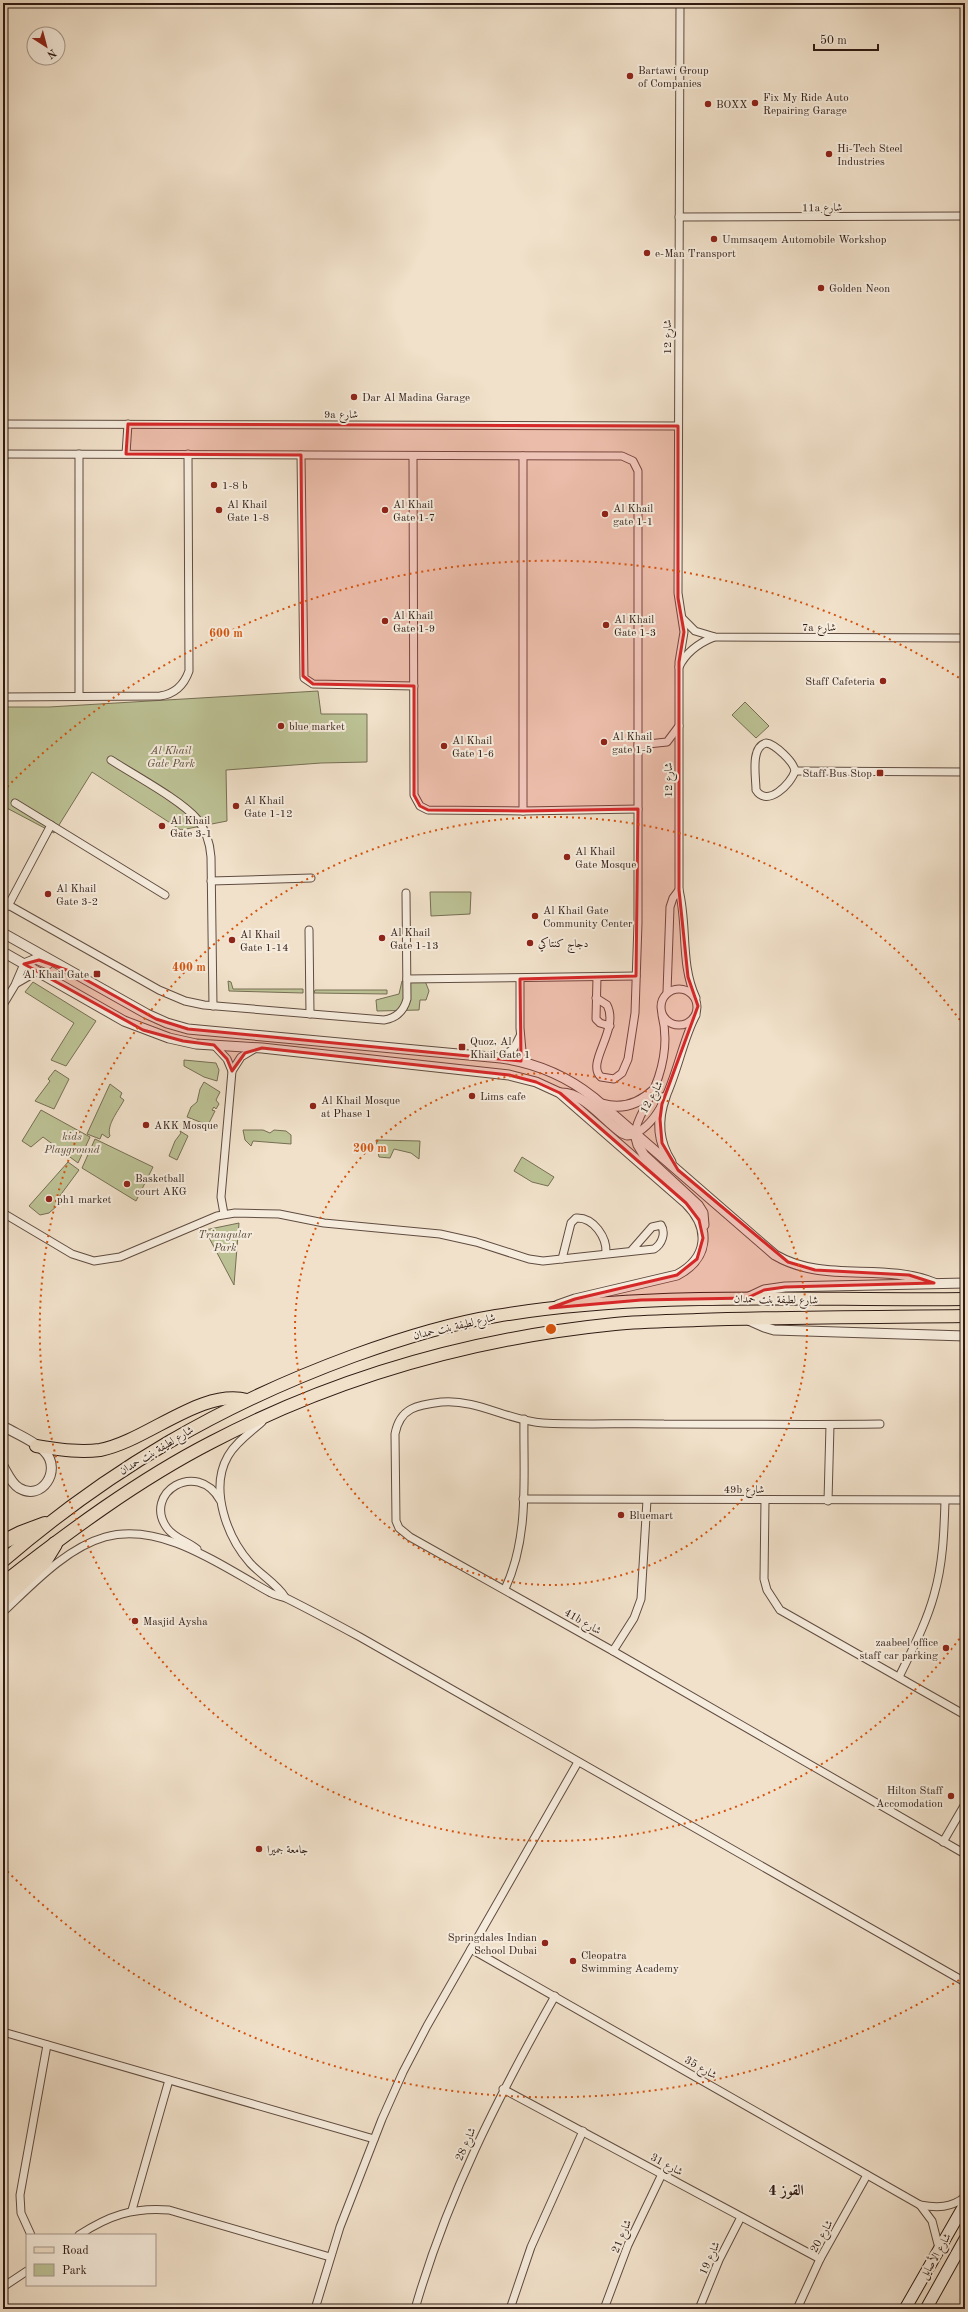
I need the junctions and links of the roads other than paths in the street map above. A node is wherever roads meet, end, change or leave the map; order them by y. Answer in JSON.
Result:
{"nodes":[{"id":1,"x":680,"y":3,"type":"edge"},
{"id":2,"x":965,"y":216,"type":"edge"},
{"id":3,"x":678,"y":218,"type":"junction"},
{"id":4,"x":3,"y":424,"type":"edge"},
{"id":5,"x":128,"y":424,"type":"junction"},
{"id":6,"x":678,"y":426,"type":"junction"},
{"id":7,"x":3,"y":454,"type":"edge"},
{"id":8,"x":80,"y":454,"type":"junction"},
{"id":9,"x":126,"y":454,"type":"junction"},
{"id":10,"x":188,"y":454,"type":"junction"},
{"id":11,"x":301,"y":455,"type":"junction"},
{"id":12,"x":413,"y":456,"type":"junction"},
{"id":13,"x":523,"y":456,"type":"junction"},
{"id":14,"x":681,"y":615,"type":"junction"},
{"id":15,"x":715,"y":637,"type":"junction"},
{"id":16,"x":965,"y":638,"type":"edge"},
{"id":17,"x":678,"y":669,"type":"junction"},
{"id":18,"x":414,"y":686,"type":"junction"},
{"id":19,"x":3,"y":696,"type":"edge"},
{"id":20,"x":79,"y":696,"type":"junction"},
{"id":21,"x":679,"y":724,"type":"junction"},
{"id":22,"x":638,"y":745,"type":"junction"},
{"id":23,"x":111,"y":760,"type":"dead end"},
{"id":24,"x":795,"y":771,"type":"junction"},
{"id":25,"x":965,"y":772,"type":"edge"},
{"id":26,"x":15,"y":803,"type":"dead end"},
{"id":27,"x":638,"y":809,"type":"junction"},
{"id":28,"x":524,"y":812,"type":"junction"},
{"id":29,"x":51,"y":825,"type":"junction"},
{"id":30,"x":311,"y":878,"type":"dead end"},
{"id":31,"x":211,"y":881,"type":"junction"},
{"id":32,"x":679,"y":890,"type":"junction"},
{"id":33,"x":406,"y":893,"type":"dead end"},
{"id":34,"x":165,"y":895,"type":"dead end"},
{"id":35,"x":6,"y":904,"type":"edge"},
{"id":36,"x":310,"y":930,"type":"dead end"},
{"id":37,"x":3,"y":932,"type":"edge"},
{"id":38,"x":3,"y":952,"type":"edge"},
{"id":39,"x":24,"y":964,"type":"junction"},
{"id":40,"x":36,"y":972,"type":"junction"},
{"id":41,"x":72,"y":972,"type":"junction"},
{"id":42,"x":636,"y":976,"type":"junction"},
{"id":43,"x":597,"y":977,"type":"junction"},
{"id":44,"x":406,"y":979,"type":"junction"},
{"id":45,"x":520,"y":979,"type":"junction"},
{"id":46,"x":15,"y":985,"type":"junction"},
{"id":47,"x":667,"y":992,"type":"junction"},
{"id":48,"x":596,"y":998,"type":"junction"},
{"id":49,"x":696,"y":998,"type":"junction"},
{"id":50,"x":3,"y":1005,"type":"edge"},
{"id":51,"x":213,"y":1006,"type":"junction"},
{"id":52,"x":310,"y":1014,"type":"junction"},
{"id":53,"x":696,"y":1014,"type":"junction"},
{"id":54,"x":662,"y":1015,"type":"junction"},
{"id":55,"x":610,"y":1026,"type":"junction"},
{"id":56,"x":520,"y":1034,"type":"junction"},
{"id":57,"x":214,"y":1045,"type":"junction"},
{"id":58,"x":256,"y":1048,"type":"junction"},
{"id":59,"x":501,"y":1058,"type":"junction"},
{"id":60,"x":520,"y":1060,"type":"junction"},
{"id":61,"x":232,"y":1071,"type":"junction"},
{"id":62,"x":483,"y":1072,"type":"junction"},
{"id":63,"x":654,"y":1090,"type":"junction"},
{"id":64,"x":560,"y":1093,"type":"junction"},
{"id":65,"x":665,"y":1097,"type":"junction"},
{"id":66,"x":602,"y":1104,"type":"junction"},
{"id":67,"x":635,"y":1134,"type":"junction"},
{"id":68,"x":678,"y":1170,"type":"junction"},
{"id":69,"x":3,"y":1212,"type":"edge"},
{"id":70,"x":224,"y":1214,"type":"junction"},
{"id":71,"x":703,"y":1232,"type":"junction"},
{"id":72,"x":631,"y":1251,"type":"junction"},
{"id":73,"x":606,"y":1253,"type":"junction"},
{"id":74,"x":562,"y":1258,"type":"junction"},
{"id":75,"x":934,"y":1283,"type":"junction"},
{"id":76,"x":965,"y":1283,"type":"edge"},
{"id":77,"x":747,"y":1298,"type":"junction"},
{"id":78,"x":962,"y":1299,"type":"edge"},
{"id":79,"x":550,"y":1308,"type":"junction"},
{"id":80,"x":964,"y":1316,"type":"edge"},
{"id":81,"x":744,"y":1318,"type":"junction"},
{"id":82,"x":965,"y":1336,"type":"edge"},
{"id":83,"x":247,"y":1400,"type":"junction"},
{"id":84,"x":273,"y":1412,"type":"junction"},
{"id":85,"x":524,"y":1419,"type":"junction"},
{"id":86,"x":880,"y":1424,"type":"dead end"},
{"id":87,"x":830,"y":1425,"type":"junction"},
{"id":88,"x":3,"y":1426,"type":"edge"},
{"id":89,"x":36,"y":1446,"type":"junction"},
{"id":90,"x":3,"y":1466,"type":"edge"},
{"id":91,"x":523,"y":1499,"type":"junction"},
{"id":92,"x":647,"y":1500,"type":"junction"},
{"id":93,"x":765,"y":1500,"type":"junction"},
{"id":94,"x":965,"y":1500,"type":"edge"},
{"id":95,"x":828,"y":1501,"type":"junction"},
{"id":96,"x":945,"y":1501,"type":"junction"},
{"id":97,"x":222,"y":1504,"type":"junction"},
{"id":98,"x":45,"y":1524,"type":"junction"},
{"id":99,"x":3,"y":1542,"type":"edge"},
{"id":100,"x":55,"y":1544,"type":"junction"},
{"id":101,"x":203,"y":1554,"type":"junction"},
{"id":102,"x":3,"y":1561,"type":"edge"},
{"id":103,"x":3,"y":1583,"type":"edge"},
{"id":104,"x":505,"y":1589,"type":"junction"},
{"id":105,"x":285,"y":1597,"type":"junction"},
{"id":106,"x":3,"y":1600,"type":"edge"},
{"id":107,"x":3,"y":1612,"type":"edge"},
{"id":108,"x":613,"y":1651,"type":"junction"},
{"id":109,"x":899,"y":1677,"type":"junction"},
{"id":110,"x":965,"y":1715,"type":"edge"},
{"id":111,"x":578,"y":1762,"type":"junction"},
{"id":112,"x":965,"y":1804,"type":"edge"},
{"id":113,"x":943,"y":1842,"type":"junction"},
{"id":114,"x":965,"y":1854,"type":"edge"},
{"id":115,"x":471,"y":1948,"type":"junction"},
{"id":116,"x":965,"y":1982,"type":"edge"},
{"id":117,"x":555,"y":1996,"type":"junction"},
{"id":118,"x":3,"y":2032,"type":"edge"},
{"id":119,"x":47,"y":2045,"type":"junction"},
{"id":120,"x":169,"y":2080,"type":"junction"},
{"id":121,"x":503,"y":2089,"type":"junction"},
{"id":122,"x":582,"y":2132,"type":"junction"},
{"id":123,"x":374,"y":2139,"type":"junction"},
{"id":124,"x":662,"y":2174,"type":"junction"},
{"id":125,"x":867,"y":2175,"type":"junction"},
{"id":126,"x":965,"y":2197,"type":"edge"},
{"id":127,"x":965,"y":2204,"type":"edge"},
{"id":128,"x":920,"y":2205,"type":"junction"},
{"id":129,"x":132,"y":2210,"type":"junction"},
{"id":130,"x":741,"y":2216,"type":"junction"},
{"id":131,"x":30,"y":2234,"type":"edge"},
{"id":132,"x":81,"y":2234,"type":"edge"},
{"id":133,"x":965,"y":2239,"type":"edge"},
{"id":134,"x":939,"y":2248,"type":"junction"},
{"id":135,"x":330,"y":2257,"type":"junction"},
{"id":136,"x":820,"y":2259,"type":"junction"},
{"id":137,"x":26,"y":2272,"type":"edge"},
{"id":138,"x":3,"y":2287,"type":"edge"},
{"id":139,"x":315,"y":2309,"type":"edge"},
{"id":140,"x":414,"y":2309,"type":"edge"},
{"id":141,"x":510,"y":2309,"type":"edge"},
{"id":142,"x":604,"y":2309,"type":"edge"},
{"id":143,"x":699,"y":2309,"type":"edge"},
{"id":144,"x":797,"y":2309,"type":"edge"},
{"id":145,"x":905,"y":2309,"type":"edge"},
{"id":146,"x":926,"y":2309,"type":"edge"}],
"edges":[{"from":1,"to":3,"type":"street","name":"شارع 12"},
{"from":2,"to":3,"type":"street","name":"11a شارع"},
{"from":3,"to":6,"type":"street","name":"شارع 12"},
{"from":4,"to":5,"type":"street","name":"9a شارع"},
{"from":5,"to":6,"type":"street","name":"9a شارع"},
{"from":5,"to":9,"type":"street"},
{"from":6,"to":14,"type":"street","name":"شارع 12"},
{"from":7,"to":8,"type":"street"},
{"from":8,"to":9,"type":"street"},
{"from":8,"to":20,"type":"street"},
{"from":9,"to":10,"type":"street"},
{"from":10,"to":11,"type":"street"},
{"from":10,"to":20,"type":"street"},
{"from":11,"to":12,"type":"street"},
{"from":11,"to":18,"type":"street"},
{"from":12,"to":13,"type":"street"},
{"from":12,"to":18,"type":"street"},
{"from":13,"to":22,"type":"street"},
{"from":13,"to":28,"type":"street"},
{"from":14,"to":15,"type":"street","name":"7a شارع"},
{"from":14,"to":17,"type":"street","name":"شارع 12"},
{"from":15,"to":16,"type":"street","name":"7a شارع"},
{"from":15,"to":17,"type":"street"},
{"from":17,"to":21,"type":"street","name":"شارع 12"},
{"from":18,"to":28,"type":"street"},
{"from":19,"to":20,"type":"street"},
{"from":21,"to":22,"type":"street"},
{"from":21,"to":32,"type":"street","name":"شارع 12"},
{"from":22,"to":27,"type":"street"},
{"from":23,"to":31,"type":"street"},
{"from":24,"to":24,"type":"street"},
{"from":24,"to":25,"type":"street"},
{"from":26,"to":29,"type":"street"},
{"from":27,"to":28,"type":"street"},
{"from":27,"to":42,"type":"street"},
{"from":29,"to":34,"type":"street"},
{"from":29,"to":35,"type":"street"},
{"from":30,"to":31,"type":"street"},
{"from":31,"to":51,"type":"street"},
{"from":32,"to":47,"type":"street","name":"شارع 12"},
{"from":32,"to":49,"type":"street","name":"شارع 12"},
{"from":33,"to":44,"type":"street"},
{"from":35,"to":51,"type":"street"},
{"from":36,"to":52,"type":"street"},
{"from":37,"to":41,"type":"street"},
{"from":38,"to":39,"type":"street"},
{"from":39,"to":40,"type":"street"},
{"from":39,"to":41,"type":"street"},
{"from":39,"to":46,"type":"street"},
{"from":40,"to":46,"type":"street"},
{"from":40,"to":57,"type":"street"},
{"from":41,"to":59,"type":"street"},
{"from":42,"to":43,"type":"street"},
{"from":42,"to":55,"type":"street"},
{"from":43,"to":45,"type":"street"},
{"from":43,"to":48,"type":"street"},
{"from":44,"to":45,"type":"street"},
{"from":44,"to":52,"type":"street"},
{"from":45,"to":56,"type":"street"},
{"from":46,"to":50,"type":"street"},
{"from":47,"to":49,"type":"street"},
{"from":47,"to":54,"type":"street"},
{"from":48,"to":55,"type":"street"},
{"from":48,"to":55,"type":"street"},
{"from":49,"to":53,"type":"street"},
{"from":51,"to":52,"type":"street"},
{"from":53,"to":54,"type":"street"},
{"from":53,"to":65,"type":"street","name":"شارع 12"},
{"from":54,"to":63,"type":"street","name":"شارع 12"},
{"from":56,"to":59,"type":"street"},
{"from":56,"to":60,"type":"street"},
{"from":57,"to":58,"type":"street"},
{"from":57,"to":61,"type":"street"},
{"from":58,"to":61,"type":"street"},
{"from":58,"to":62,"type":"street"},
{"from":59,"to":60,"type":"street"},
{"from":60,"to":62,"type":"street"},
{"from":60,"to":66,"type":"street"},
{"from":61,"to":70,"type":"street"},
{"from":62,"to":64,"type":"street"},
{"from":63,"to":66,"type":"street"},
{"from":63,"to":67,"type":"street","name":"شارع 12"},
{"from":64,"to":67,"type":"street"},
{"from":64,"to":71,"type":"street"},
{"from":65,"to":67,"type":"street","name":"شارع 12"},
{"from":65,"to":68,"type":"street"},
{"from":66,"to":67,"type":"street"},
{"from":67,"to":68,"type":"street"},
{"from":67,"to":71,"type":"street"},
{"from":68,"to":75,"type":"street"},
{"from":69,"to":70,"type":"street"},
{"from":70,"to":74,"type":"street"},
{"from":71,"to":79,"type":"street"},
{"from":72,"to":72,"type":"street"},
{"from":72,"to":73,"type":"street"},
{"from":73,"to":74,"type":"street"},
{"from":73,"to":74,"type":"street"},
{"from":75,"to":76,"type":"street"},
{"from":75,"to":77,"type":"street"},
{"from":77,"to":78,"type":"main road","name":"شارع لطيفة بنت حمدان"},
{"from":77,"to":79,"type":"main road","name":"شارع لطيفة بنت حمدان"},
{"from":79,"to":83,"type":"main road","name":"شارع لطيفة بنت حمدان"},
{"from":80,"to":81,"type":"main road","name":"شارع لطيفة بنت حمدان"},
{"from":81,"to":82,"type":"street"},
{"from":81,"to":84,"type":"main road","name":"شارع لطيفة بنت حمدان"},
{"from":83,"to":89,"type":"main road"},
{"from":83,"to":98,"type":"main road","name":"شارع لطيفة بنت حمدان"},
{"from":84,"to":97,"type":"street"},
{"from":84,"to":100,"type":"main road","name":"شارع لطيفة بنت حمدان"},
{"from":85,"to":87,"type":"street","name":"41b شارع"},
{"from":85,"to":91,"type":"street"},
{"from":85,"to":104,"type":"street","name":"41b شارع"},
{"from":86,"to":87,"type":"street","name":"41b شارع"},
{"from":87,"to":95,"type":"street"},
{"from":88,"to":89,"type":"street"},
{"from":89,"to":90,"type":"street"},
{"from":91,"to":92,"type":"street","name":"49b شارع"},
{"from":91,"to":104,"type":"street"},
{"from":92,"to":93,"type":"street","name":"49b شارع"},
{"from":92,"to":108,"type":"street"},
{"from":93,"to":95,"type":"street","name":"49b شارع"},
{"from":93,"to":109,"type":"street"},
{"from":94,"to":96,"type":"street","name":"49b شارع"},
{"from":95,"to":96,"type":"street","name":"49b شارع"},
{"from":96,"to":109,"type":"street"},
{"from":97,"to":101,"type":"street"},
{"from":97,"to":105,"type":"street"},
{"from":98,"to":99,"type":"highway"},
{"from":98,"to":102,"type":"main road","name":"شارع لطيفة بنت حمدان"},
{"from":100,"to":103,"type":"main road","name":"شارع لطيفة بنت حمدان"},
{"from":100,"to":106,"type":"highway"},
{"from":101,"to":105,"type":"street"},
{"from":101,"to":107,"type":"street"},
{"from":104,"to":108,"type":"street","name":"41b شارع"},
{"from":105,"to":111,"type":"street"},
{"from":108,"to":113,"type":"street","name":"41b شارع"},
{"from":109,"to":110,"type":"street"},
{"from":111,"to":115,"type":"street"},
{"from":111,"to":116,"type":"street"},
{"from":112,"to":113,"type":"street"},
{"from":113,"to":114,"type":"street","name":"41b شارع"},
{"from":115,"to":117,"type":"street","name":"شارع 35"},
{"from":115,"to":123,"type":"street"},
{"from":117,"to":121,"type":"street","name":"شارع 28"},
{"from":117,"to":125,"type":"street","name":"شارع 35"},
{"from":118,"to":119,"type":"street"},
{"from":119,"to":120,"type":"street"},
{"from":119,"to":131,"type":"street"},
{"from":120,"to":123,"type":"street"},
{"from":120,"to":129,"type":"street"},
{"from":121,"to":122,"type":"street","name":"شارع 31"},
{"from":121,"to":140,"type":"street","name":"شارع 28"},
{"from":122,"to":124,"type":"street","name":"شارع 31"},
{"from":122,"to":141,"type":"street"},
{"from":123,"to":135,"type":"street"},
{"from":124,"to":130,"type":"street","name":"شارع 31"},
{"from":124,"to":142,"type":"street","name":"شارع 21"},
{"from":125,"to":128,"type":"street","name":"شارع 35"},
{"from":125,"to":136,"type":"street","name":"شارع 20"},
{"from":126,"to":128,"type":"street","name":"شارع 35"},
{"from":127,"to":134,"type":"main road","name":"شارع الأصايل"},
{"from":128,"to":134,"type":"street","name":"شارع 35"},
{"from":129,"to":132,"type":"street"},
{"from":129,"to":135,"type":"street"},
{"from":130,"to":136,"type":"street","name":"شارع 31"},
{"from":130,"to":143,"type":"street","name":"شارع 19"},
{"from":133,"to":146,"type":"main road","name":"شارع الأصايل"},
{"from":134,"to":145,"type":"main road","name":"شارع الأصايل"},
{"from":135,"to":139,"type":"street"},
{"from":136,"to":144,"type":"street","name":"شارع 20"},
{"from":137,"to":138,"type":"street"}]}
